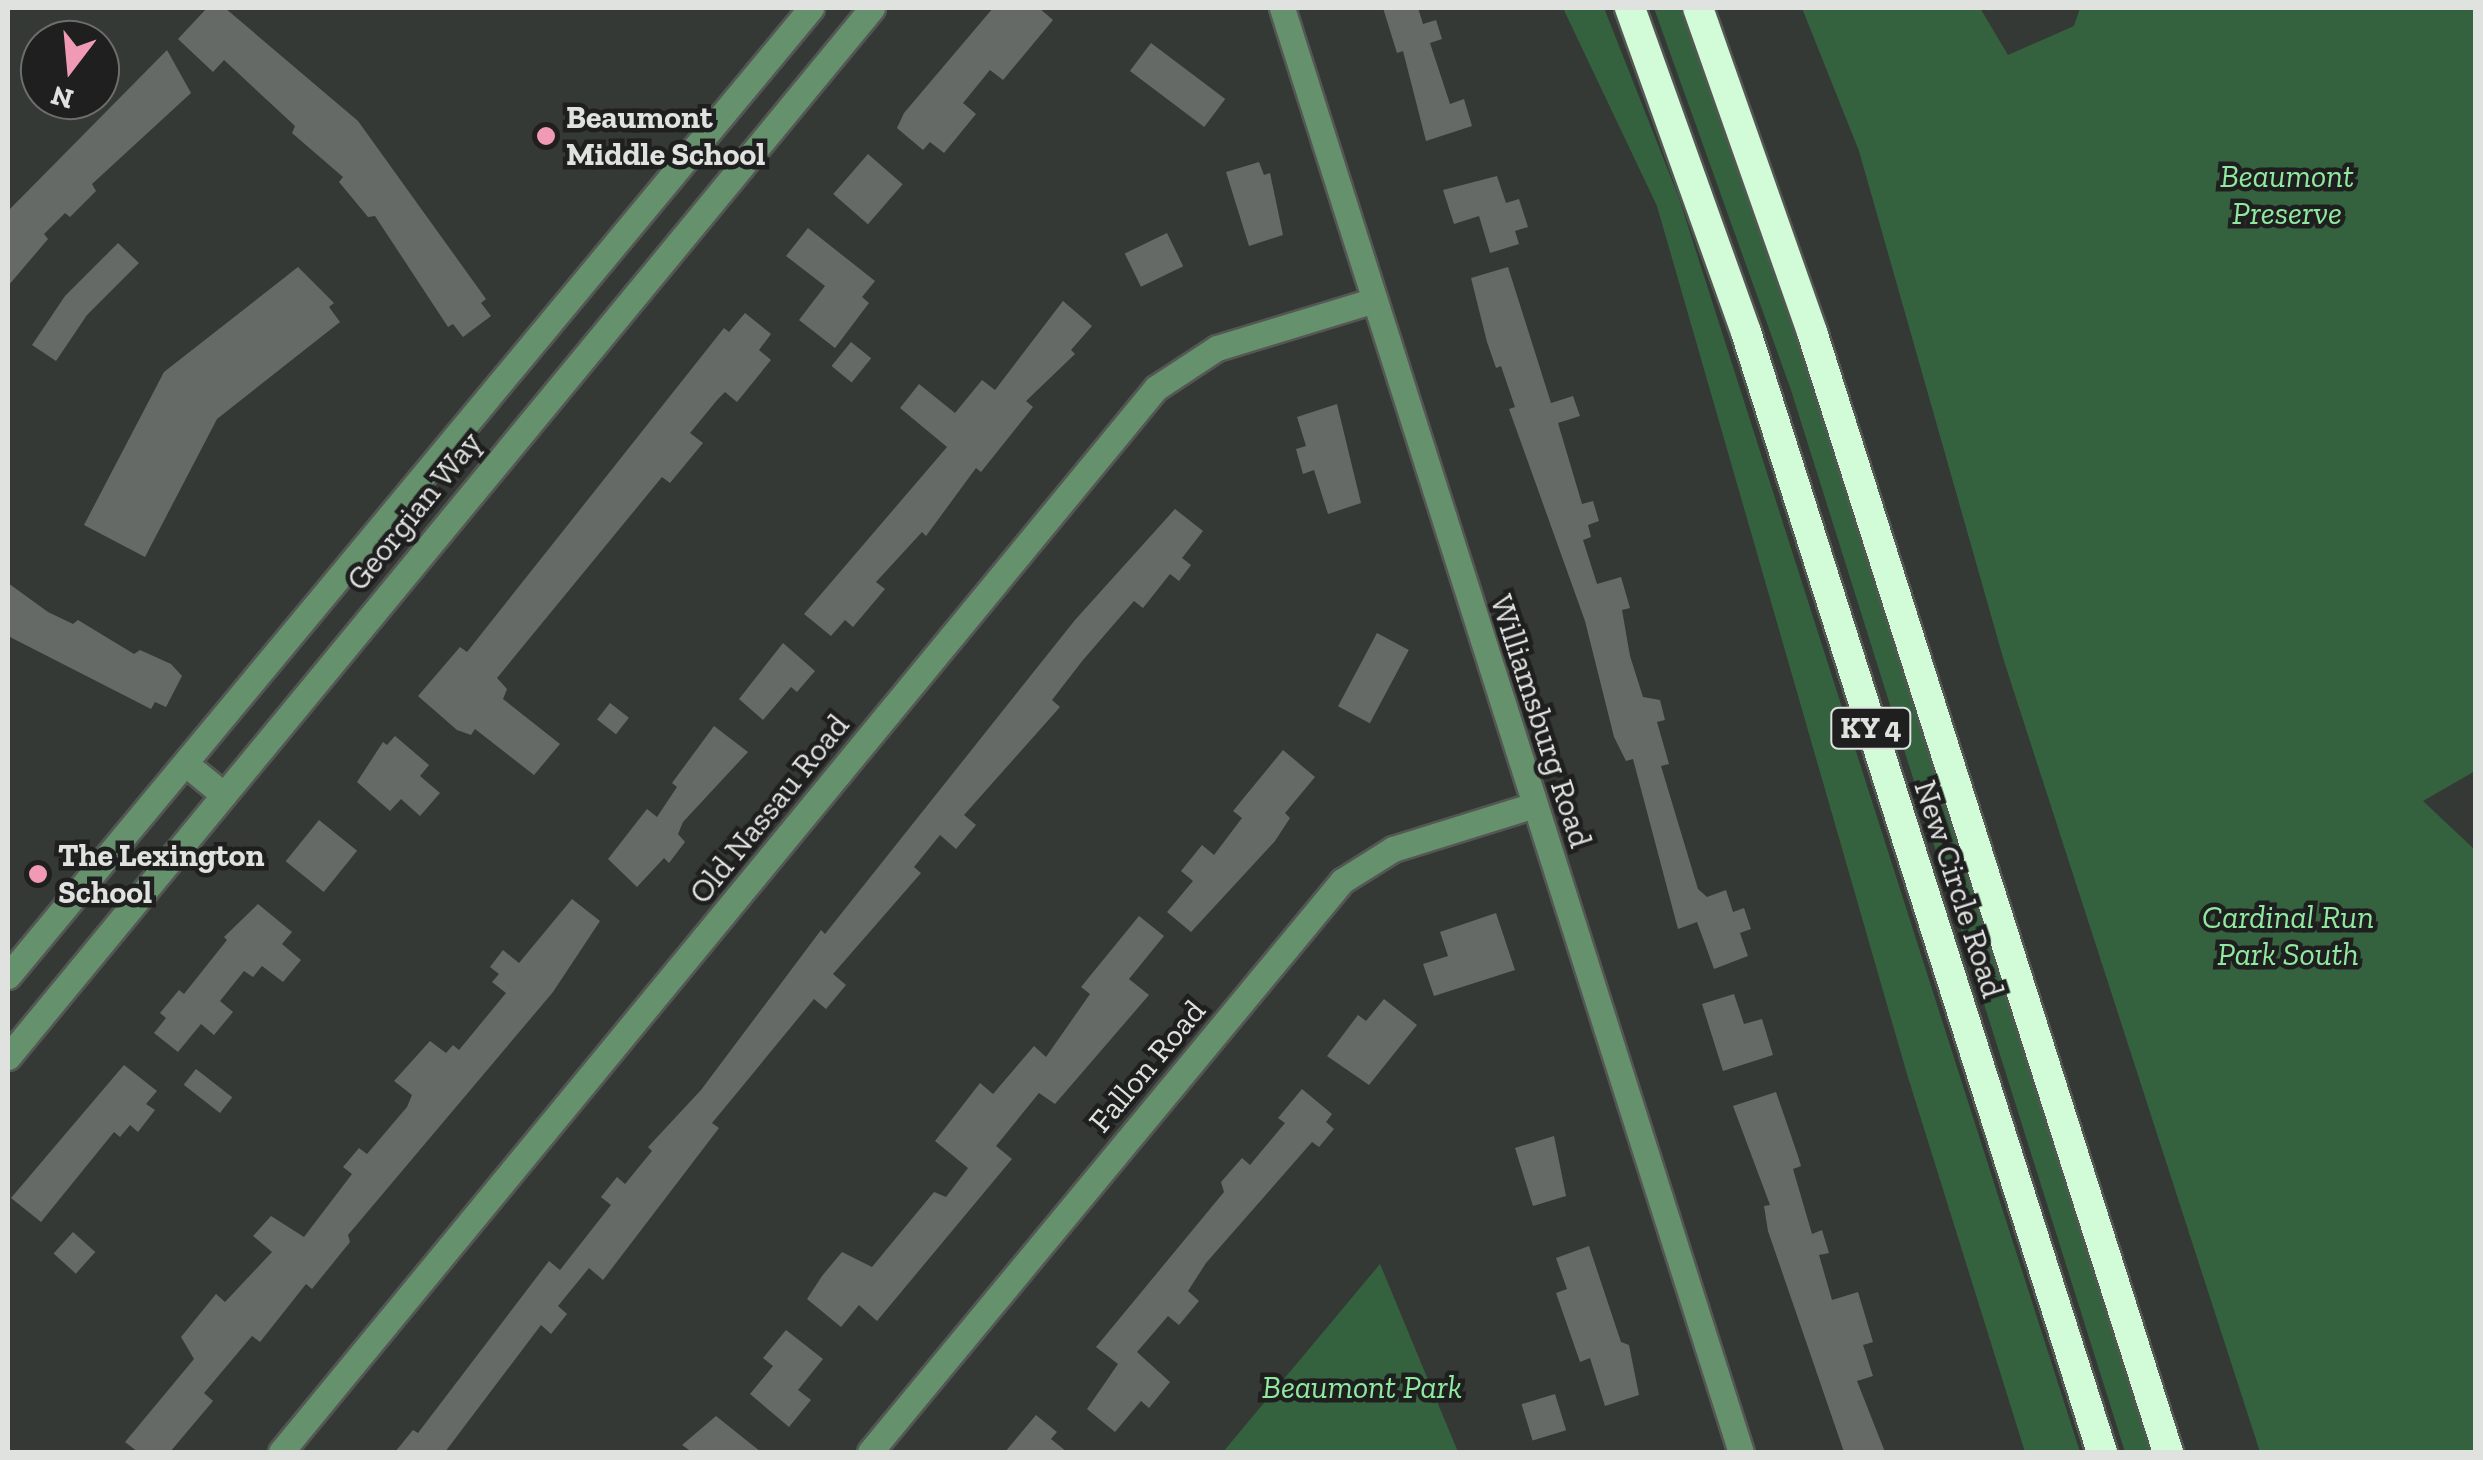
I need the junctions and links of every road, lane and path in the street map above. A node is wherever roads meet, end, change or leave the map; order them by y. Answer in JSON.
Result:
{"nodes":[{"id":1,"x":812,"y":8,"type":"edge"},
{"id":2,"x":872,"y":8,"type":"edge"},
{"id":3,"x":1282,"y":8,"type":"edge"},
{"id":4,"x":1630,"y":8,"type":"edge"},
{"id":5,"x":1698,"y":8,"type":"edge"},
{"id":6,"x":649,"y":204,"type":"junction"},
{"id":7,"x":686,"y":232,"type":"junction"},
{"id":8,"x":1372,"y":301,"type":"junction"},
{"id":9,"x":186,"y":764,"type":"junction"},
{"id":10,"x":224,"y":795,"type":"junction"},
{"id":11,"x":1534,"y":805,"type":"junction"},
{"id":12,"x":8,"y":976,"type":"edge"},
{"id":13,"x":8,"y":1057,"type":"edge"},
{"id":14,"x":281,"y":1452,"type":"edge"},
{"id":15,"x":870,"y":1452,"type":"edge"},
{"id":16,"x":1741,"y":1452,"type":"edge"},
{"id":17,"x":2102,"y":1452,"type":"edge"},
{"id":18,"x":2168,"y":1452,"type":"edge"}],
"edges":[{"from":1,"to":6,"type":"street","name":"Georgian Way"},
{"from":2,"to":7,"type":"street","name":"Georgian Way"},
{"from":3,"to":8,"type":"street","name":"Williamsburg Road"},
{"from":4,"to":17,"type":"highway","name":"New Circle Road","number":"KY 4"},
{"from":5,"to":18,"type":"highway","name":"New Circle Road","number":"KY 4"},
{"from":6,"to":7,"type":"street"},
{"from":6,"to":9,"type":"street","name":"Georgian Way"},
{"from":7,"to":10,"type":"street","name":"Georgian Way"},
{"from":8,"to":11,"type":"street","name":"Williamsburg Road"},
{"from":8,"to":14,"type":"street","name":"Old Nassau Road"},
{"from":9,"to":10,"type":"street"},
{"from":9,"to":12,"type":"street","name":"Georgian Way"},
{"from":10,"to":13,"type":"street","name":"Georgian Way"},
{"from":11,"to":15,"type":"street","name":"Fallon Road"},
{"from":11,"to":16,"type":"street","name":"Williamsburg Road"}]}
